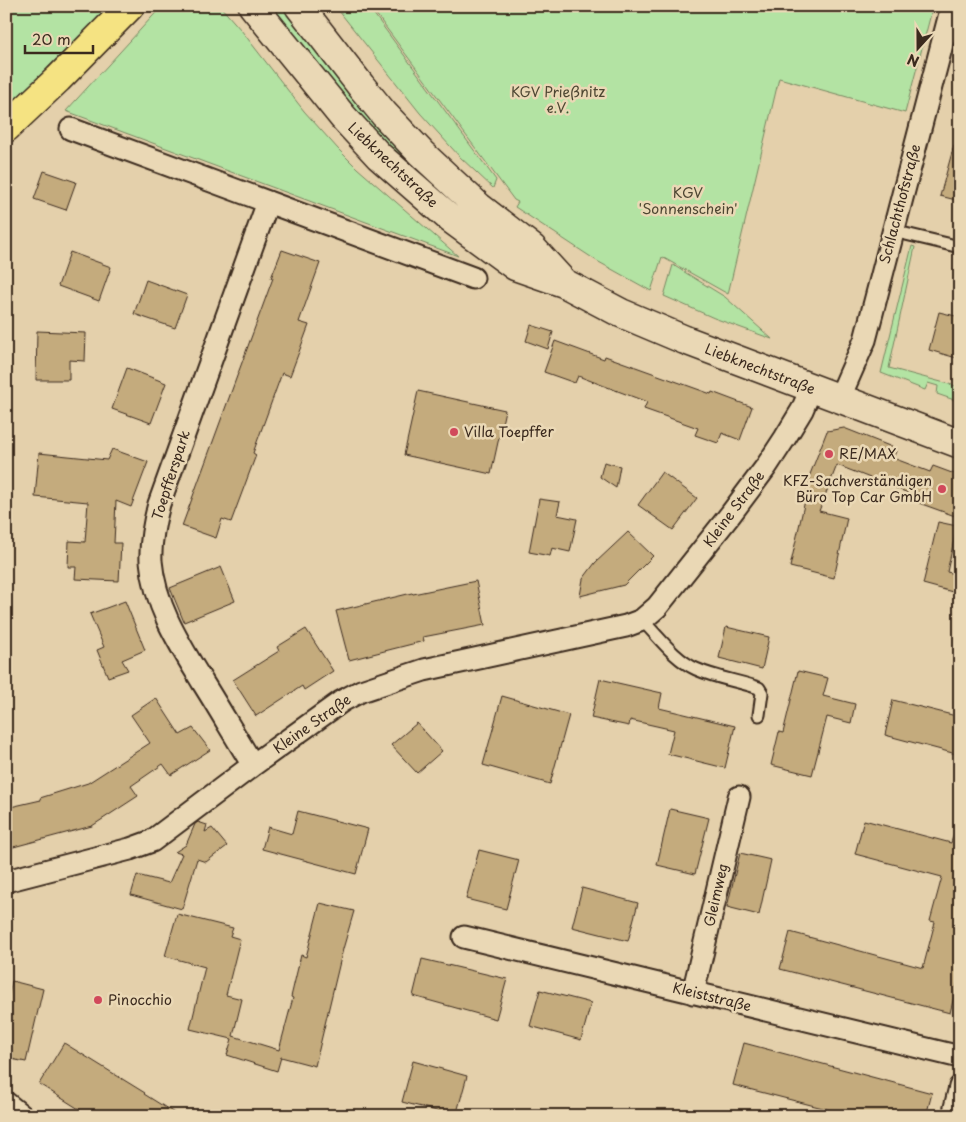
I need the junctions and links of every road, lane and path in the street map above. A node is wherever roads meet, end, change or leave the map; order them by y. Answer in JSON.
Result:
{"nodes":[{"id":1,"x":130,"y":6,"type":"edge"},
{"id":2,"x":254,"y":6,"type":"edge"},
{"id":3,"x":299,"y":6,"type":"edge"},
{"id":4,"x":952,"y":6,"type":"edge"},
{"id":5,"x":6,"y":128,"type":"edge"},
{"id":6,"x":71,"y":130,"type":"dead end"},
{"id":7,"x":268,"y":202,"type":"junction"},
{"id":8,"x":892,"y":231,"type":"junction"},
{"id":9,"x":960,"y":247,"type":"edge"},
{"id":10,"x":473,"y":278,"type":"dead end"},
{"id":11,"x":564,"y":284,"type":"junction"},
{"id":12,"x":811,"y":388,"type":"junction"},
{"id":13,"x":839,"y":399,"type":"junction"},
{"id":14,"x":960,"y":444,"type":"edge"},
{"id":15,"x":642,"y":620,"type":"junction"},
{"id":16,"x":759,"y":715,"type":"dead end"},
{"id":17,"x":253,"y":765,"type":"junction"},
{"id":18,"x":739,"y":797,"type":"dead end"},
{"id":19,"x":6,"y":881,"type":"edge"},
{"id":20,"x":464,"y":937,"type":"dead end"},
{"id":21,"x":693,"y":993,"type":"junction"},
{"id":22,"x":960,"y":1057,"type":"edge"},
{"id":23,"x":960,"y":1087,"type":"edge"},
{"id":24,"x":6,"y":1104,"type":"edge"},
{"id":25,"x":22,"y":1116,"type":"edge"},
{"id":26,"x":952,"y":1116,"type":"edge"}],
"edges":[{"from":1,"to":5,"type":"highway"},
{"from":2,"to":11,"type":"main road","name":"Liebknechtstraße"},
{"from":3,"to":11,"type":"main road","name":"Liebknechtstraße"},
{"from":4,"to":8,"type":"street","name":"Schlachthofstraße"},
{"from":6,"to":7,"type":"street"},
{"from":7,"to":10,"type":"street"},
{"from":7,"to":17,"type":"street","name":"Toepfferspark"},
{"from":8,"to":9,"type":"lane"},
{"from":8,"to":13,"type":"street","name":"Schlachthofstraße"},
{"from":11,"to":12,"type":"main road","name":"Liebknechtstraße"},
{"from":12,"to":13,"type":"main road","name":"Liebknechtstraße"},
{"from":12,"to":15,"type":"street","name":"Kleine Straße"},
{"from":13,"to":14,"type":"main road","name":"Liebknechtstraße"},
{"from":15,"to":16,"type":"lane"},
{"from":15,"to":17,"type":"street","name":"Kleine Straße"},
{"from":17,"to":19,"type":"street","name":"Kleine Straße"},
{"from":18,"to":21,"type":"street","name":"Gleimweg"},
{"from":20,"to":21,"type":"street","name":"Kleiststraße"},
{"from":21,"to":22,"type":"street","name":"Kleiststraße"},
{"from":23,"to":26,"type":"street"},
{"from":24,"to":25,"type":"street"}]}
